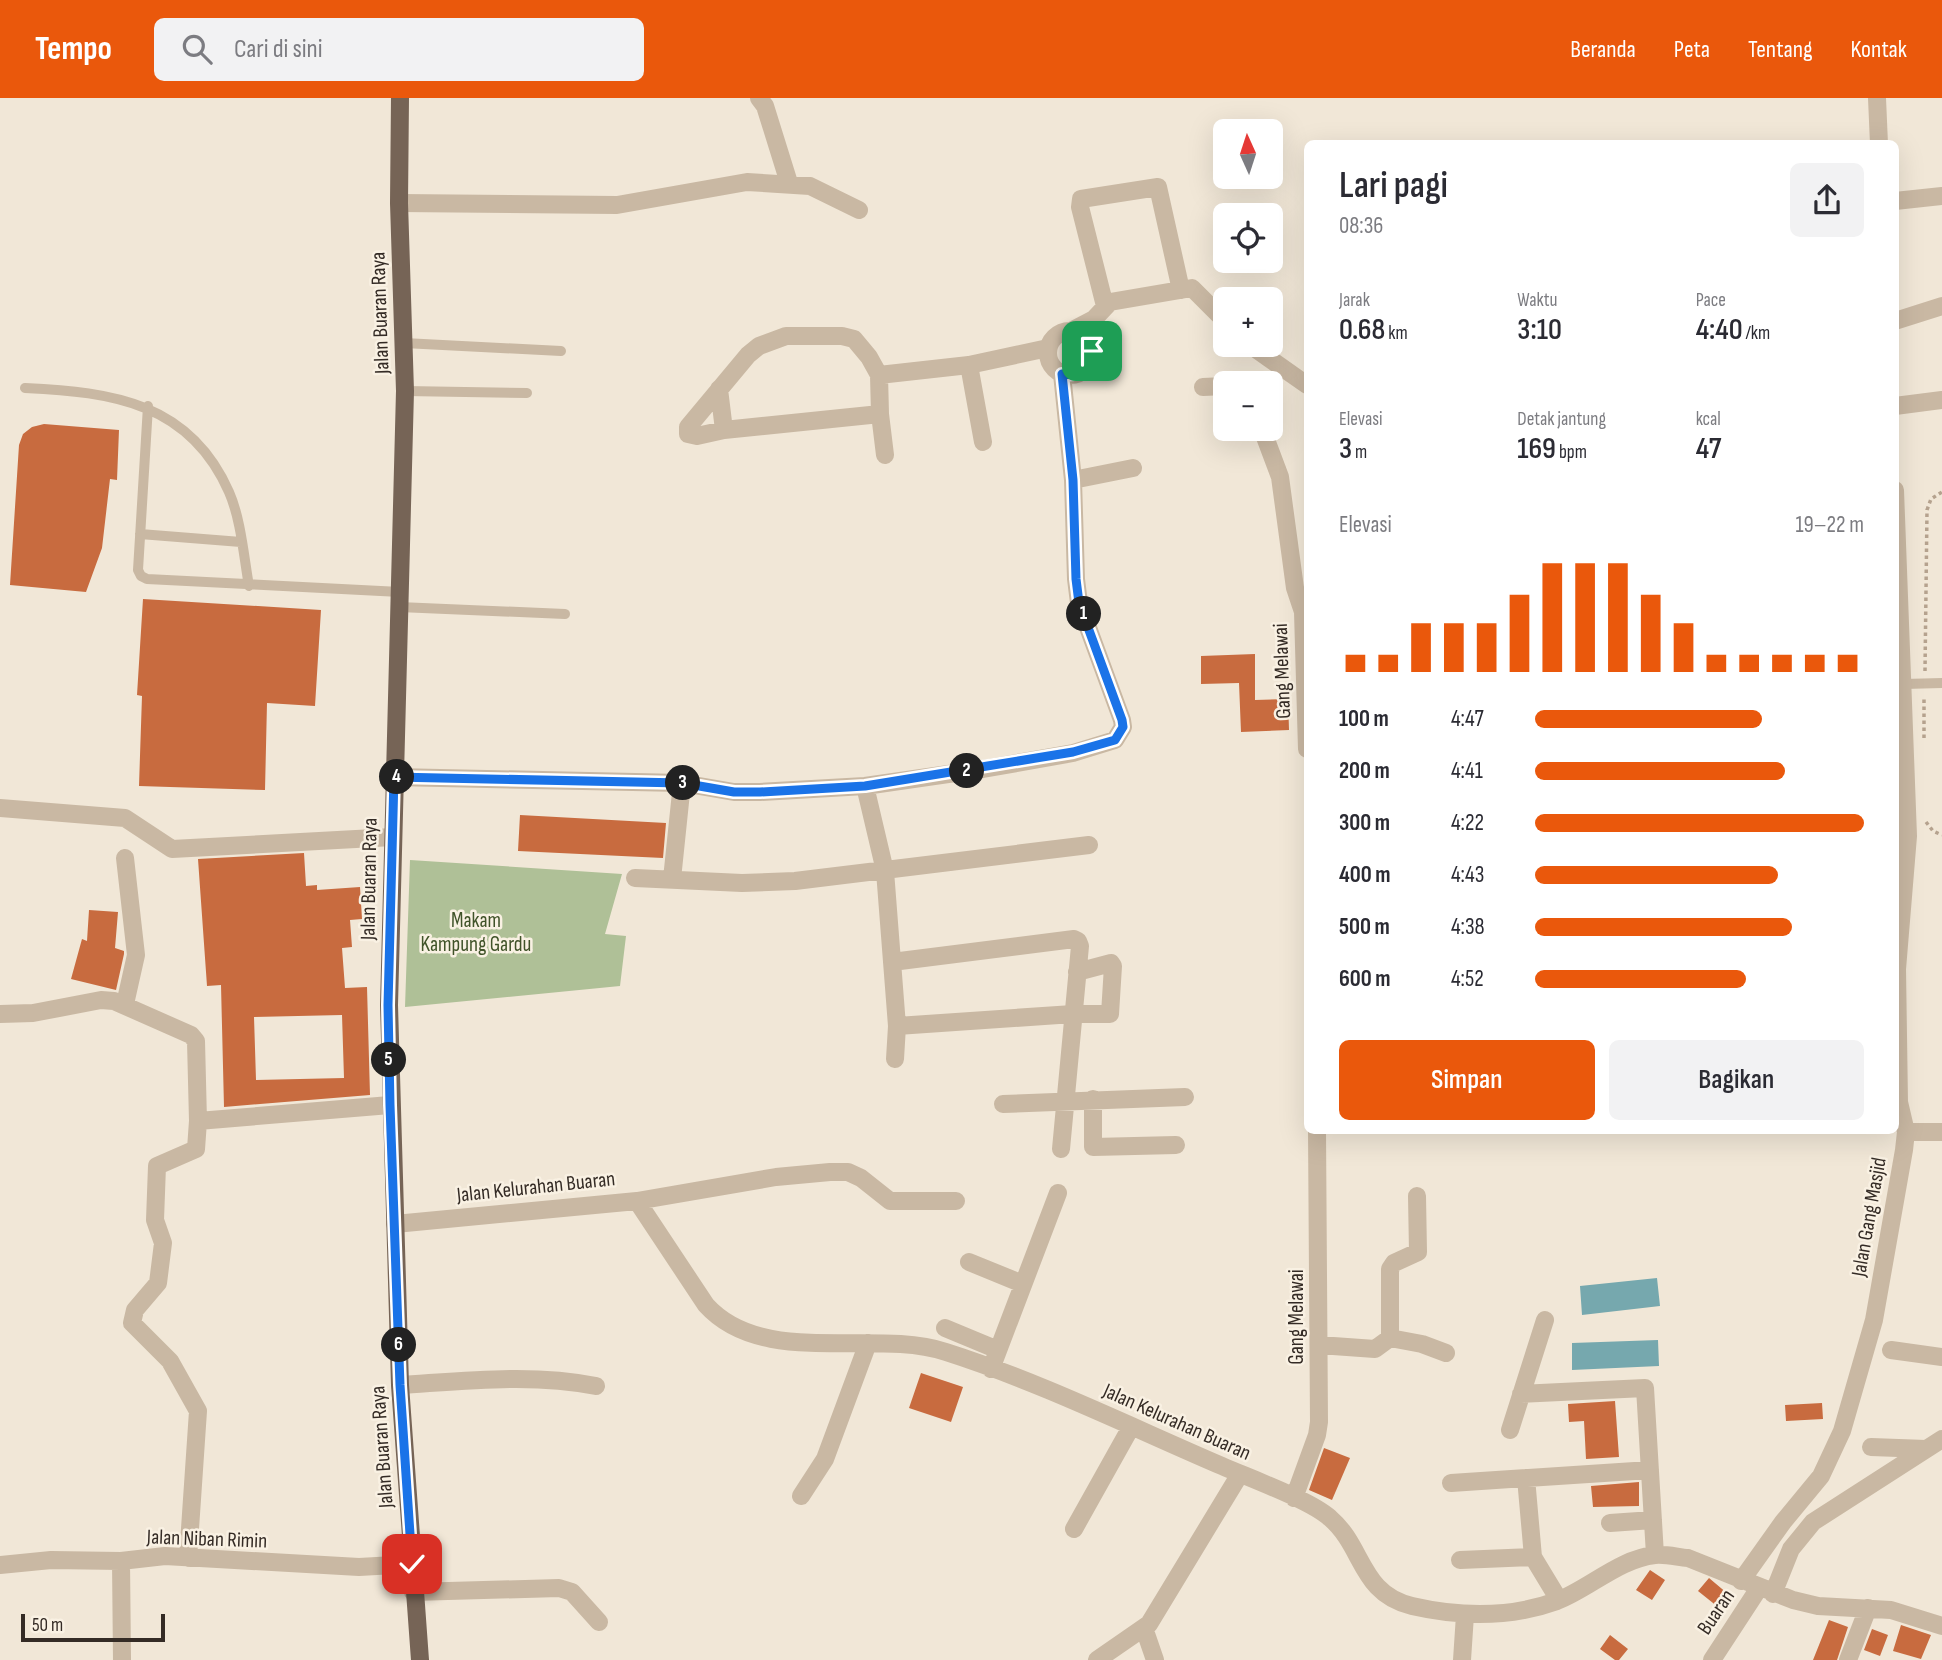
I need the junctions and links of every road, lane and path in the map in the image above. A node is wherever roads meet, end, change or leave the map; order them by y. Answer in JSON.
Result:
{"nodes":[{"id":1,"x":400,"y":98,"type":"edge"},
{"id":2,"x":759,"y":98,"type":"edge"},
{"id":3,"x":1877,"y":98,"type":"edge"},
{"id":4,"x":1879,"y":140,"type":"edge"},
{"id":5,"x":789,"y":183,"type":"junction"},
{"id":6,"x":1942,"y":196,"type":"edge"},
{"id":7,"x":1899,"y":201,"type":"edge"},
{"id":8,"x":399,"y":203,"type":"junction"},
{"id":9,"x":859,"y":209,"type":"dead end"},
{"id":10,"x":1181,"y":290,"type":"junction"},
{"id":11,"x":1105,"y":306,"type":"junction"},
{"id":12,"x":1942,"y":306,"type":"edge"},
{"id":13,"x":1213,"y":309,"type":"edge"},
{"id":14,"x":1899,"y":320,"type":"edge"},
{"id":15,"x":1071,"y":331,"type":"junction"},
{"id":16,"x":404,"y":343,"type":"junction"},
{"id":17,"x":1048,"y":348,"type":"junction"},
{"id":18,"x":561,"y":351,"type":"dead end"},
{"id":19,"x":1267,"y":357,"type":"edge"},
{"id":20,"x":969,"y":365,"type":"junction"},
{"id":21,"x":1062,"y":374,"type":"junction"},
{"id":22,"x":879,"y":375,"type":"junction"},
{"id":23,"x":1304,"y":383,"type":"edge"},
{"id":24,"x":1203,"y":387,"type":"dead end"},
{"id":25,"x":1213,"y":387,"type":"edge"},
{"id":26,"x":25,"y":388,"type":"dead end"},
{"id":27,"x":719,"y":389,"type":"junction"},
{"id":28,"x":405,"y":391,"type":"junction"},
{"id":29,"x":527,"y":393,"type":"dead end"},
{"id":30,"x":1942,"y":400,"type":"edge"},
{"id":31,"x":1899,"y":405,"type":"edge"},
{"id":32,"x":148,"y":406,"type":"junction"},
{"id":33,"x":880,"y":414,"type":"junction"},
{"id":34,"x":724,"y":430,"type":"junction"},
{"id":35,"x":1266,"y":441,"type":"edge"},
{"id":36,"x":983,"y":442,"type":"dead end"},
{"id":37,"x":885,"y":455,"type":"dead end"},
{"id":38,"x":1133,"y":468,"type":"dead end"},
{"id":39,"x":1073,"y":480,"type":"junction"},
{"id":40,"x":1942,"y":492,"type":"edge"},
{"id":41,"x":140,"y":534,"type":"junction"},
{"id":42,"x":241,"y":542,"type":"junction"},
{"id":43,"x":249,"y":586,"type":"junction"},
{"id":44,"x":400,"y":599,"type":"junction"},
{"id":45,"x":565,"y":614,"type":"dead end"},
{"id":46,"x":1304,"y":619,"type":"edge"},
{"id":47,"x":1899,"y":621,"type":"edge"},
{"id":48,"x":1924,"y":683,"type":"junction"},
{"id":49,"x":1942,"y":683,"type":"edge"},
{"id":50,"x":1901,"y":687,"type":"edge"},
{"id":51,"x":1924,"y":751,"type":"dead end"},
{"id":52,"x":394,"y":777,"type":"junction"},
{"id":53,"x":682,"y":783,"type":"junction"},
{"id":54,"x":865,"y":786,"type":"junction"},
{"id":55,"x":0,"y":808,"type":"edge"},
{"id":56,"x":1924,"y":820,"type":"dead end"},
{"id":57,"x":1942,"y":835,"type":"edge"},
{"id":58,"x":393,"y":837,"type":"junction"},
{"id":59,"x":1902,"y":837,"type":"edge"},
{"id":60,"x":1090,"y":845,"type":"dead end"},
{"id":61,"x":125,"y":858,"type":"dead end"},
{"id":62,"x":885,"y":871,"type":"junction"},
{"id":63,"x":635,"y":878,"type":"dead end"},
{"id":64,"x":672,"y":879,"type":"junction"},
{"id":65,"x":1899,"y":916,"type":"edge"},
{"id":66,"x":892,"y":962,"type":"junction"},
{"id":67,"x":1077,"y":972,"type":"junction"},
{"id":68,"x":125,"y":1004,"type":"junction"},
{"id":69,"x":0,"y":1014,"type":"edge"},
{"id":70,"x":1073,"y":1014,"type":"junction"},
{"id":71,"x":897,"y":1026,"type":"junction"},
{"id":72,"x":895,"y":1059,"type":"dead end"},
{"id":73,"x":1185,"y":1097,"type":"dead end"},
{"id":74,"x":1093,"y":1099,"type":"junction"},
{"id":75,"x":1065,"y":1101,"type":"junction"},
{"id":76,"x":1003,"y":1104,"type":"dead end"},
{"id":77,"x":390,"y":1105,"type":"junction"},
{"id":78,"x":1899,"y":1109,"type":"edge"},
{"id":79,"x":198,"y":1121,"type":"junction"},
{"id":80,"x":1906,"y":1132,"type":"junction"},
{"id":81,"x":1942,"y":1132,"type":"edge"},
{"id":82,"x":1317,"y":1134,"type":"edge"},
{"id":83,"x":1176,"y":1145,"type":"dead end"},
{"id":84,"x":1061,"y":1149,"type":"dead end"},
{"id":85,"x":1058,"y":1192,"type":"dead end"},
{"id":86,"x":1417,"y":1196,"type":"dead end"},
{"id":87,"x":637,"y":1201,"type":"junction"},
{"id":88,"x":956,"y":1201,"type":"dead end"},
{"id":89,"x":395,"y":1224,"type":"junction"},
{"id":90,"x":969,"y":1262,"type":"dead end"},
{"id":91,"x":1023,"y":1284,"type":"junction"},
{"id":92,"x":1545,"y":1320,"type":"dead end"},
{"id":93,"x":945,"y":1328,"type":"dead end"},
{"id":94,"x":1390,"y":1338,"type":"junction"},
{"id":95,"x":867,"y":1343,"type":"junction"},
{"id":96,"x":1319,"y":1345,"type":"junction"},
{"id":97,"x":998,"y":1350,"type":"junction"},
{"id":98,"x":1891,"y":1350,"type":"dead end"},
{"id":99,"x":1446,"y":1353,"type":"dead end"},
{"id":100,"x":1942,"y":1357,"type":"edge"},
{"id":101,"x":991,"y":1369,"type":"junction"},
{"id":102,"x":400,"y":1385,"type":"junction"},
{"id":103,"x":596,"y":1386,"type":"dead end"},
{"id":104,"x":1521,"y":1394,"type":"junction"},
{"id":105,"x":1131,"y":1427,"type":"junction"},
{"id":106,"x":1510,"y":1430,"type":"dead end"},
{"id":107,"x":1942,"y":1439,"type":"edge"},
{"id":108,"x":1871,"y":1447,"type":"dead end"},
{"id":109,"x":1926,"y":1449,"type":"junction"},
{"id":110,"x":1650,"y":1470,"type":"junction"},
{"id":111,"x":1240,"y":1474,"type":"junction"},
{"id":112,"x":1526,"y":1478,"type":"junction"},
{"id":113,"x":1451,"y":1483,"type":"dead end"},
{"id":114,"x":801,"y":1496,"type":"dead end"},
{"id":115,"x":1294,"y":1498,"type":"junction"},
{"id":116,"x":1653,"y":1520,"type":"junction"},
{"id":117,"x":1610,"y":1523,"type":"dead end"},
{"id":118,"x":1074,"y":1529,"type":"dead end"},
{"id":119,"x":1655,"y":1555,"type":"junction"},
{"id":120,"x":1533,"y":1557,"type":"junction"},
{"id":121,"x":188,"y":1558,"type":"junction"},
{"id":122,"x":1460,"y":1560,"type":"dead end"},
{"id":123,"x":121,"y":1561,"type":"junction"},
{"id":124,"x":412,"y":1564,"type":"junction"},
{"id":125,"x":0,"y":1565,"type":"edge"},
{"id":126,"x":1741,"y":1581,"type":"junction"},
{"id":127,"x":1766,"y":1591,"type":"junction"},
{"id":128,"x":413,"y":1592,"type":"junction"},
{"id":129,"x":1559,"y":1600,"type":"junction"},
{"id":130,"x":1868,"y":1608,"type":"junction"},
{"id":131,"x":1465,"y":1615,"type":"junction"},
{"id":132,"x":599,"y":1622,"type":"dead end"},
{"id":133,"x":1942,"y":1626,"type":"edge"},
{"id":134,"x":1143,"y":1628,"type":"junction"},
{"id":135,"x":122,"y":1660,"type":"edge"},
{"id":136,"x":420,"y":1660,"type":"edge"},
{"id":137,"x":1097,"y":1660,"type":"edge"},
{"id":138,"x":1155,"y":1660,"type":"edge"},
{"id":139,"x":1462,"y":1660,"type":"edge"},
{"id":140,"x":1712,"y":1660,"type":"edge"},
{"id":141,"x":1848,"y":1660,"type":"edge"}],
"edges":[{"from":1,"to":8,"type":"main road","name":"Jalan Buaran Raya"},
{"from":2,"to":5,"type":"street"},
{"from":3,"to":4,"type":"street"},
{"from":5,"to":8,"type":"street"},
{"from":5,"to":9,"type":"street"},
{"from":6,"to":7,"type":"street"},
{"from":8,"to":16,"type":"main road","name":"Jalan Buaran Raya"},
{"from":10,"to":11,"type":"street"},
{"from":10,"to":11,"type":"street"},
{"from":10,"to":13,"type":"street"},
{"from":11,"to":15,"type":"street"},
{"from":12,"to":14,"type":"street"},
{"from":15,"to":17,"type":"street"},
{"from":15,"to":21,"type":"street"},
{"from":16,"to":18,"type":"lane"},
{"from":16,"to":28,"type":"main road","name":"Jalan Buaran Raya"},
{"from":17,"to":20,"type":"street"},
{"from":17,"to":21,"type":"street"},
{"from":19,"to":23,"type":"street"},
{"from":20,"to":22,"type":"street"},
{"from":20,"to":36,"type":"street"},
{"from":21,"to":39,"type":"street"},
{"from":22,"to":27,"type":"street"},
{"from":22,"to":33,"type":"street"},
{"from":24,"to":25,"type":"street"},
{"from":26,"to":32,"type":"lane"},
{"from":27,"to":34,"type":"street"},
{"from":27,"to":34,"type":"street"},
{"from":28,"to":29,"type":"lane"},
{"from":28,"to":44,"type":"main road","name":"Jalan Buaran Raya"},
{"from":30,"to":31,"type":"street"},
{"from":32,"to":41,"type":"lane"},
{"from":32,"to":42,"type":"lane"},
{"from":33,"to":34,"type":"street"},
{"from":33,"to":37,"type":"street"},
{"from":35,"to":46,"type":"street","name":"Gang Melawai"},
{"from":38,"to":39,"type":"street"},
{"from":39,"to":54,"type":"street"},
{"from":40,"to":48,"type":"path"},
{"from":41,"to":42,"type":"lane"},
{"from":41,"to":43,"type":"lane"},
{"from":42,"to":43,"type":"lane"},
{"from":43,"to":44,"type":"lane"},
{"from":44,"to":45,"type":"lane"},
{"from":44,"to":52,"type":"main road","name":"Jalan Buaran Raya"},
{"from":47,"to":50,"type":"street","name":"Jalan Gang Masjid"},
{"from":48,"to":49,"type":"lane"},
{"from":48,"to":50,"type":"lane"},
{"from":48,"to":51,"type":"path"},
{"from":50,"to":59,"type":"street","name":"Jalan Gang Masjid"},
{"from":52,"to":53,"type":"street"},
{"from":52,"to":58,"type":"main road","name":"Jalan Buaran Raya"},
{"from":53,"to":54,"type":"street"},
{"from":53,"to":64,"type":"street"},
{"from":54,"to":62,"type":"street"},
{"from":55,"to":58,"type":"street"},
{"from":56,"to":57,"type":"path"},
{"from":58,"to":77,"type":"main road","name":"Jalan Buaran Raya"},
{"from":59,"to":65,"type":"street","name":"Jalan Gang Masjid"},
{"from":60,"to":62,"type":"street"},
{"from":61,"to":68,"type":"street"},
{"from":62,"to":64,"type":"street"},
{"from":62,"to":66,"type":"street"},
{"from":63,"to":64,"type":"street"},
{"from":66,"to":67,"type":"street"},
{"from":66,"to":71,"type":"street"},
{"from":67,"to":70,"type":"street"},
{"from":67,"to":70,"type":"street"},
{"from":68,"to":69,"type":"street"},
{"from":68,"to":79,"type":"street"},
{"from":70,"to":71,"type":"street"},
{"from":70,"to":75,"type":"street"},
{"from":71,"to":72,"type":"street"},
{"from":73,"to":74,"type":"street"},
{"from":74,"to":75,"type":"street"},
{"from":74,"to":83,"type":"street"},
{"from":75,"to":76,"type":"street"},
{"from":75,"to":84,"type":"street"},
{"from":77,"to":79,"type":"street"},
{"from":77,"to":89,"type":"main road","name":"Jalan Buaran Raya"},
{"from":78,"to":80,"type":"street","name":"Jalan Gang Masjid"},
{"from":79,"to":121,"type":"street"},
{"from":80,"to":81,"type":"street"},
{"from":80,"to":126,"type":"street","name":"Jalan Gang Masjid"},
{"from":82,"to":96,"type":"street","name":"Gang Melawai"},
{"from":85,"to":91,"type":"street"},
{"from":86,"to":94,"type":"street"},
{"from":87,"to":88,"type":"street"},
{"from":87,"to":89,"type":"street","name":"Jalan Kelurahan Buaran"},
{"from":87,"to":95,"type":"street","name":"Jalan Kelurahan Buaran"},
{"from":89,"to":102,"type":"main road","name":"Jalan Buaran Raya"},
{"from":90,"to":91,"type":"street"},
{"from":91,"to":97,"type":"street"},
{"from":92,"to":104,"type":"street"},
{"from":93,"to":97,"type":"street"},
{"from":94,"to":96,"type":"street"},
{"from":94,"to":99,"type":"street"},
{"from":95,"to":101,"type":"street","name":"Jalan Kelurahan Buaran"},
{"from":95,"to":114,"type":"street"},
{"from":96,"to":115,"type":"street","name":"Gang Melawai"},
{"from":97,"to":101,"type":"street"},
{"from":98,"to":100,"type":"street"},
{"from":101,"to":105,"type":"street","name":"Jalan Kelurahan Buaran"},
{"from":102,"to":103,"type":"street"},
{"from":102,"to":124,"type":"main road","name":"Jalan Buaran Raya"},
{"from":104,"to":106,"type":"street"},
{"from":104,"to":110,"type":"street"},
{"from":105,"to":111,"type":"street","name":"Jalan Kelurahan Buaran"},
{"from":105,"to":118,"type":"street"},
{"from":107,"to":109,"type":"street","name":"Buaran"},
{"from":108,"to":109,"type":"street"},
{"from":109,"to":127,"type":"street","name":"Buaran"},
{"from":110,"to":112,"type":"street"},
{"from":110,"to":116,"type":"street"},
{"from":111,"to":115,"type":"street","name":"Jalan Kelurahan Buaran"},
{"from":111,"to":134,"type":"street"},
{"from":112,"to":113,"type":"street"},
{"from":112,"to":120,"type":"street"},
{"from":115,"to":131,"type":"street","name":"Jalan Kelurahan Buaran"},
{"from":116,"to":117,"type":"street"},
{"from":116,"to":119,"type":"street"},
{"from":119,"to":126,"type":"street","name":"Jalan Kelurahan Buaran"},
{"from":119,"to":129,"type":"street","name":"Jalan Kelurahan Buaran"},
{"from":120,"to":122,"type":"street"},
{"from":120,"to":129,"type":"street"},
{"from":121,"to":123,"type":"street","name":"Jalan Niban Rimin"},
{"from":121,"to":124,"type":"street","name":"Jalan Niban Rimin"},
{"from":123,"to":125,"type":"street","name":"Jalan Niban Rimin"},
{"from":123,"to":135,"type":"street"},
{"from":124,"to":128,"type":"main road","name":"Jalan Buaran Raya"},
{"from":126,"to":127,"type":"street","name":"Jalan Kelurahan Buaran"},
{"from":127,"to":130,"type":"street","name":"Jalan Kelurahan Buaran"},
{"from":127,"to":140,"type":"street","name":"Buaran"},
{"from":128,"to":132,"type":"street"},
{"from":128,"to":136,"type":"main road","name":"Jalan Buaran Raya"},
{"from":129,"to":131,"type":"street","name":"Jalan Kelurahan Buaran"},
{"from":130,"to":133,"type":"street","name":"Jalan Kelurahan Buaran"},
{"from":130,"to":141,"type":"street"},
{"from":131,"to":139,"type":"street"},
{"from":134,"to":137,"type":"street"},
{"from":134,"to":138,"type":"street"}]}
